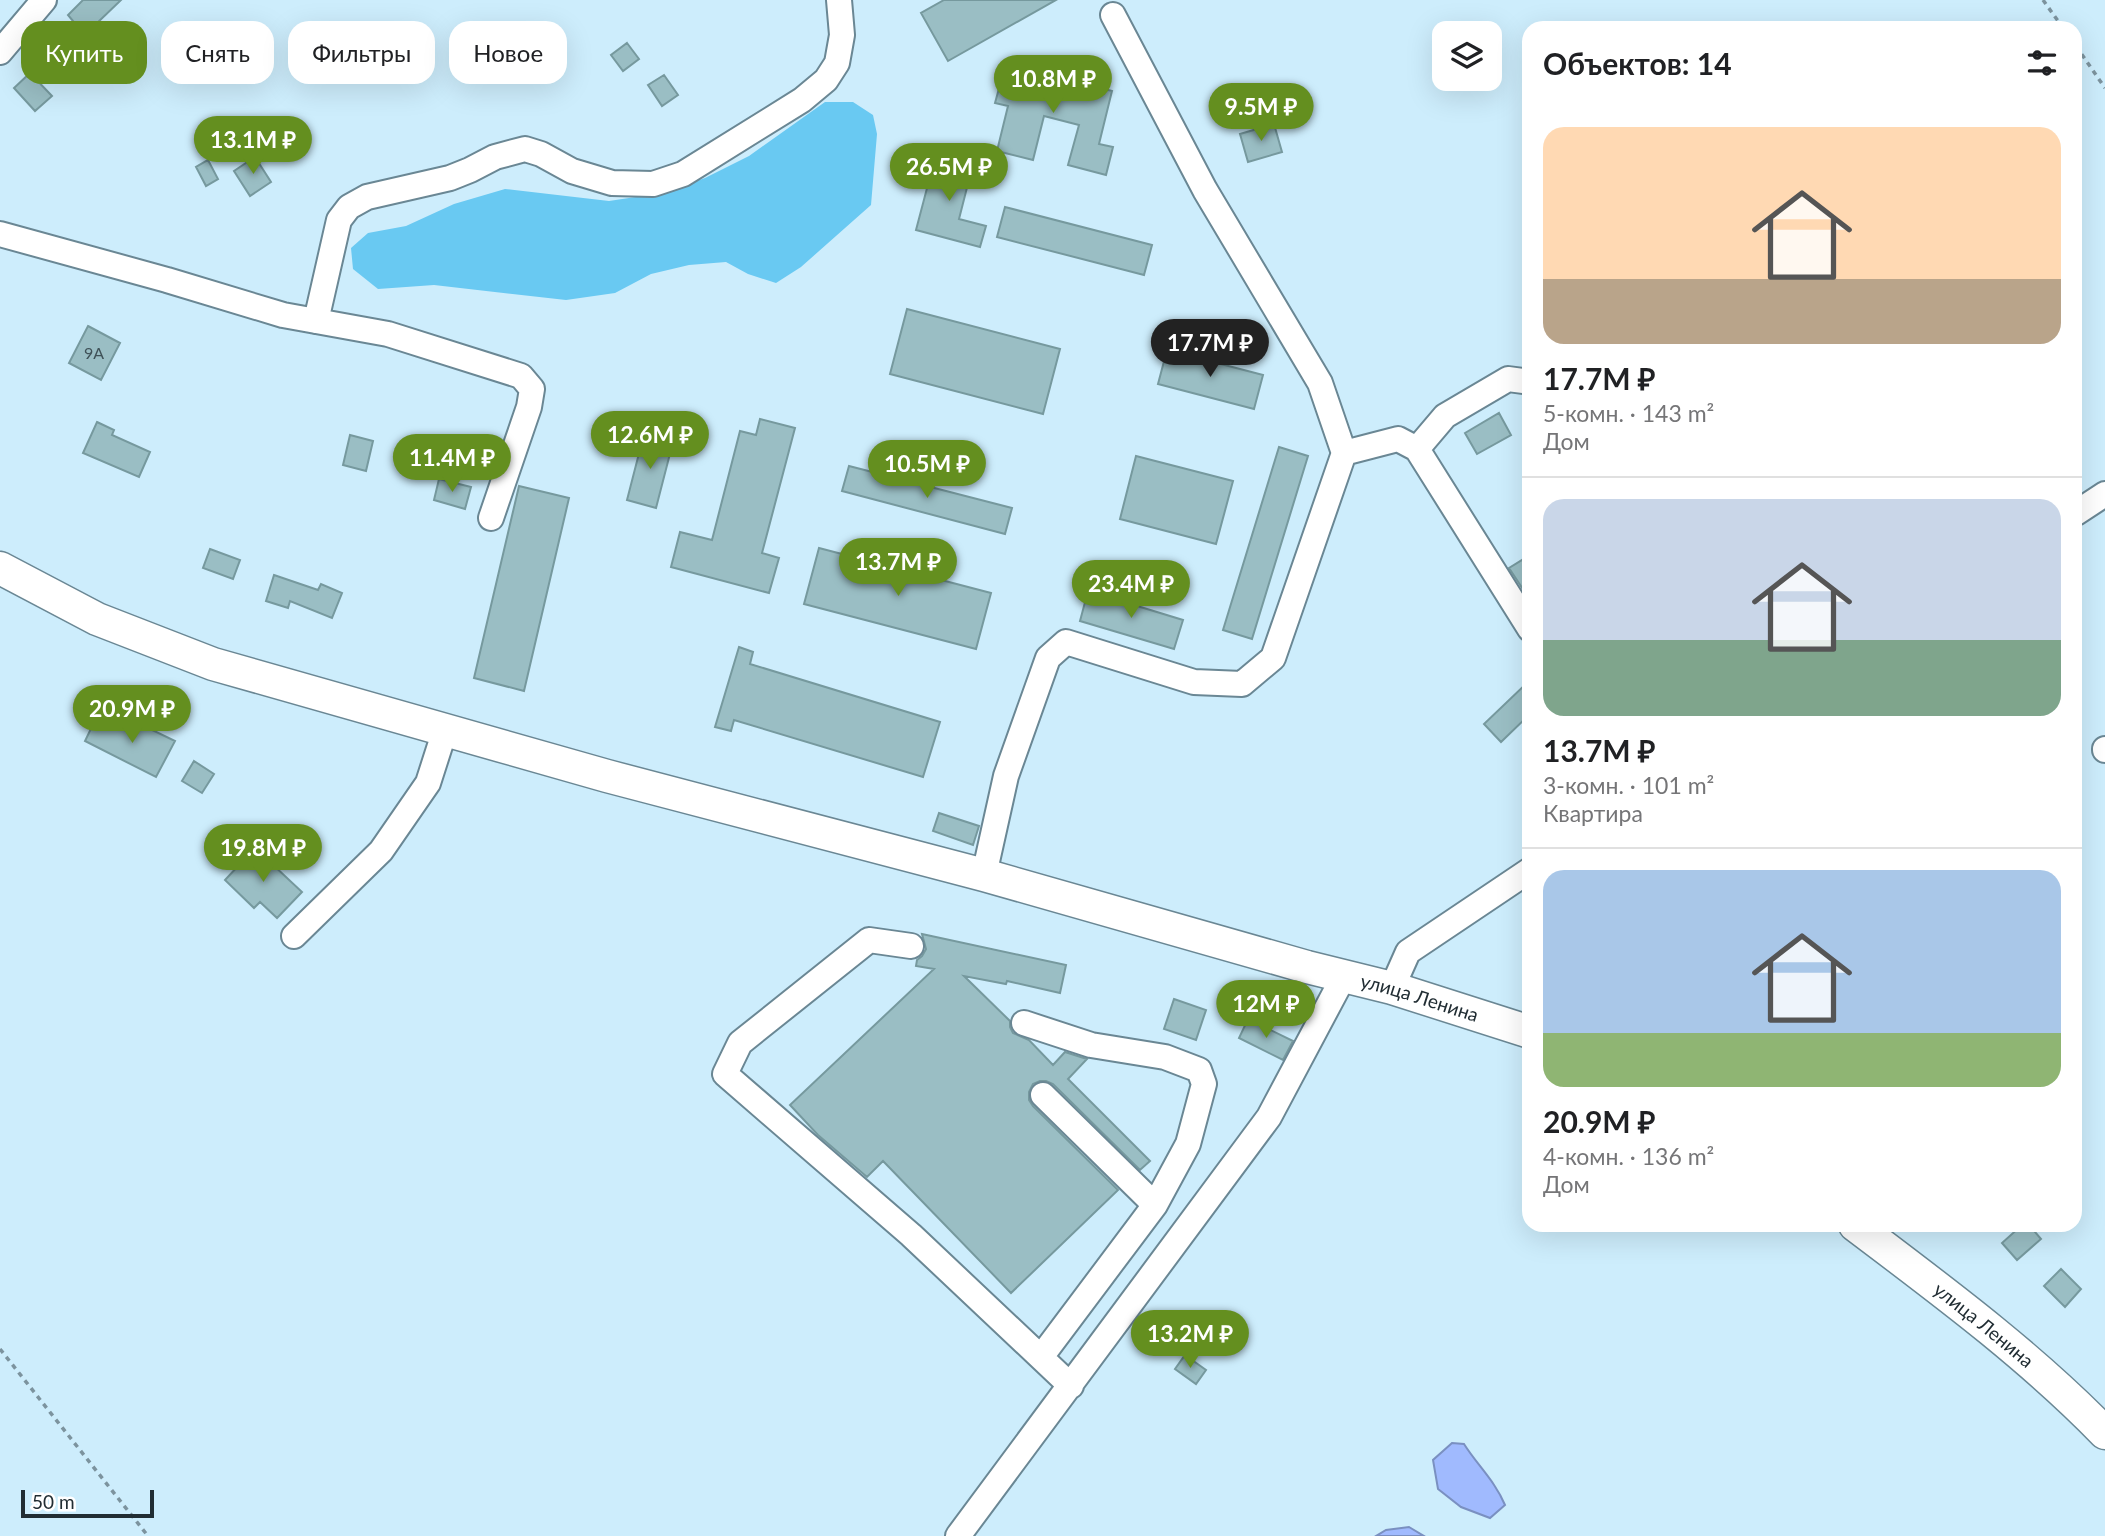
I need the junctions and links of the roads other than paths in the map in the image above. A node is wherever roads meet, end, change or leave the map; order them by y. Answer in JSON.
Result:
{"nodes":[{"id":1,"x":44,"y":0,"type":"edge"},
{"id":2,"x":839,"y":0,"type":"edge"},
{"id":3,"x":1113,"y":15,"type":"dead end"},
{"id":4,"x":0,"y":52,"type":"edge"},
{"id":5,"x":0,"y":234,"type":"edge"},
{"id":6,"x":316,"y":321,"type":"junction"},
{"id":7,"x":1522,"y":381,"type":"edge"},
{"id":8,"x":1417,"y":449,"type":"junction"},
{"id":9,"x":1344,"y":453,"type":"junction"},
{"id":10,"x":2105,"y":494,"type":"edge"},
{"id":11,"x":2082,"y":509,"type":"edge"},
{"id":12,"x":491,"y":518,"type":"dead end"},
{"id":13,"x":0,"y":568,"type":"edge"},
{"id":14,"x":1522,"y":616,"type":"edge"},
{"id":15,"x":445,"y":730,"type":"junction"},
{"id":16,"x":1522,"y":875,"type":"edge"},
{"id":17,"x":984,"y":876,"type":"junction"},
{"id":18,"x":295,"y":936,"type":"dead end"},
{"id":19,"x":911,"y":946,"type":"dead end"},
{"id":20,"x":1344,"y":976,"type":"junction"},
{"id":21,"x":1392,"y":988,"type":"junction"},
{"id":22,"x":1024,"y":1023,"type":"dead end"},
{"id":23,"x":1522,"y":1029,"type":"edge"},
{"id":24,"x":1043,"y":1095,"type":"dead end"},
{"id":25,"x":1155,"y":1205,"type":"junction"},
{"id":26,"x":1864,"y":1232,"type":"edge"},
{"id":27,"x":1041,"y":1357,"type":"junction"},
{"id":28,"x":1071,"y":1386,"type":"junction"},
{"id":29,"x":2105,"y":1433,"type":"edge"},
{"id":30,"x":964,"y":1534,"type":"edge"}],
"edges":[{"from":1,"to":4,"type":"street"},
{"from":2,"to":6,"type":"street"},
{"from":3,"to":9,"type":"street"},
{"from":5,"to":6,"type":"street"},
{"from":6,"to":12,"type":"street"},
{"from":7,"to":8,"type":"street"},
{"from":8,"to":9,"type":"street"},
{"from":8,"to":14,"type":"street"},
{"from":9,"to":17,"type":"street"},
{"from":10,"to":11,"type":"street"},
{"from":13,"to":15,"type":"main road","name":"улица Ленина"},
{"from":15,"to":17,"type":"main road","name":"улица Ленина"},
{"from":15,"to":18,"type":"street"},
{"from":16,"to":21,"type":"street"},
{"from":17,"to":20,"type":"main road","name":"улица Ленина"},
{"from":19,"to":27,"type":"street"},
{"from":20,"to":21,"type":"main road","name":"улица Ленина"},
{"from":20,"to":28,"type":"street"},
{"from":21,"to":23,"type":"main road","name":"улица Ленина"},
{"from":22,"to":25,"type":"street"},
{"from":24,"to":25,"type":"street"},
{"from":25,"to":27,"type":"street"},
{"from":26,"to":29,"type":"main road","name":"улица Ленина"},
{"from":27,"to":28,"type":"street"},
{"from":28,"to":30,"type":"street"}]}
